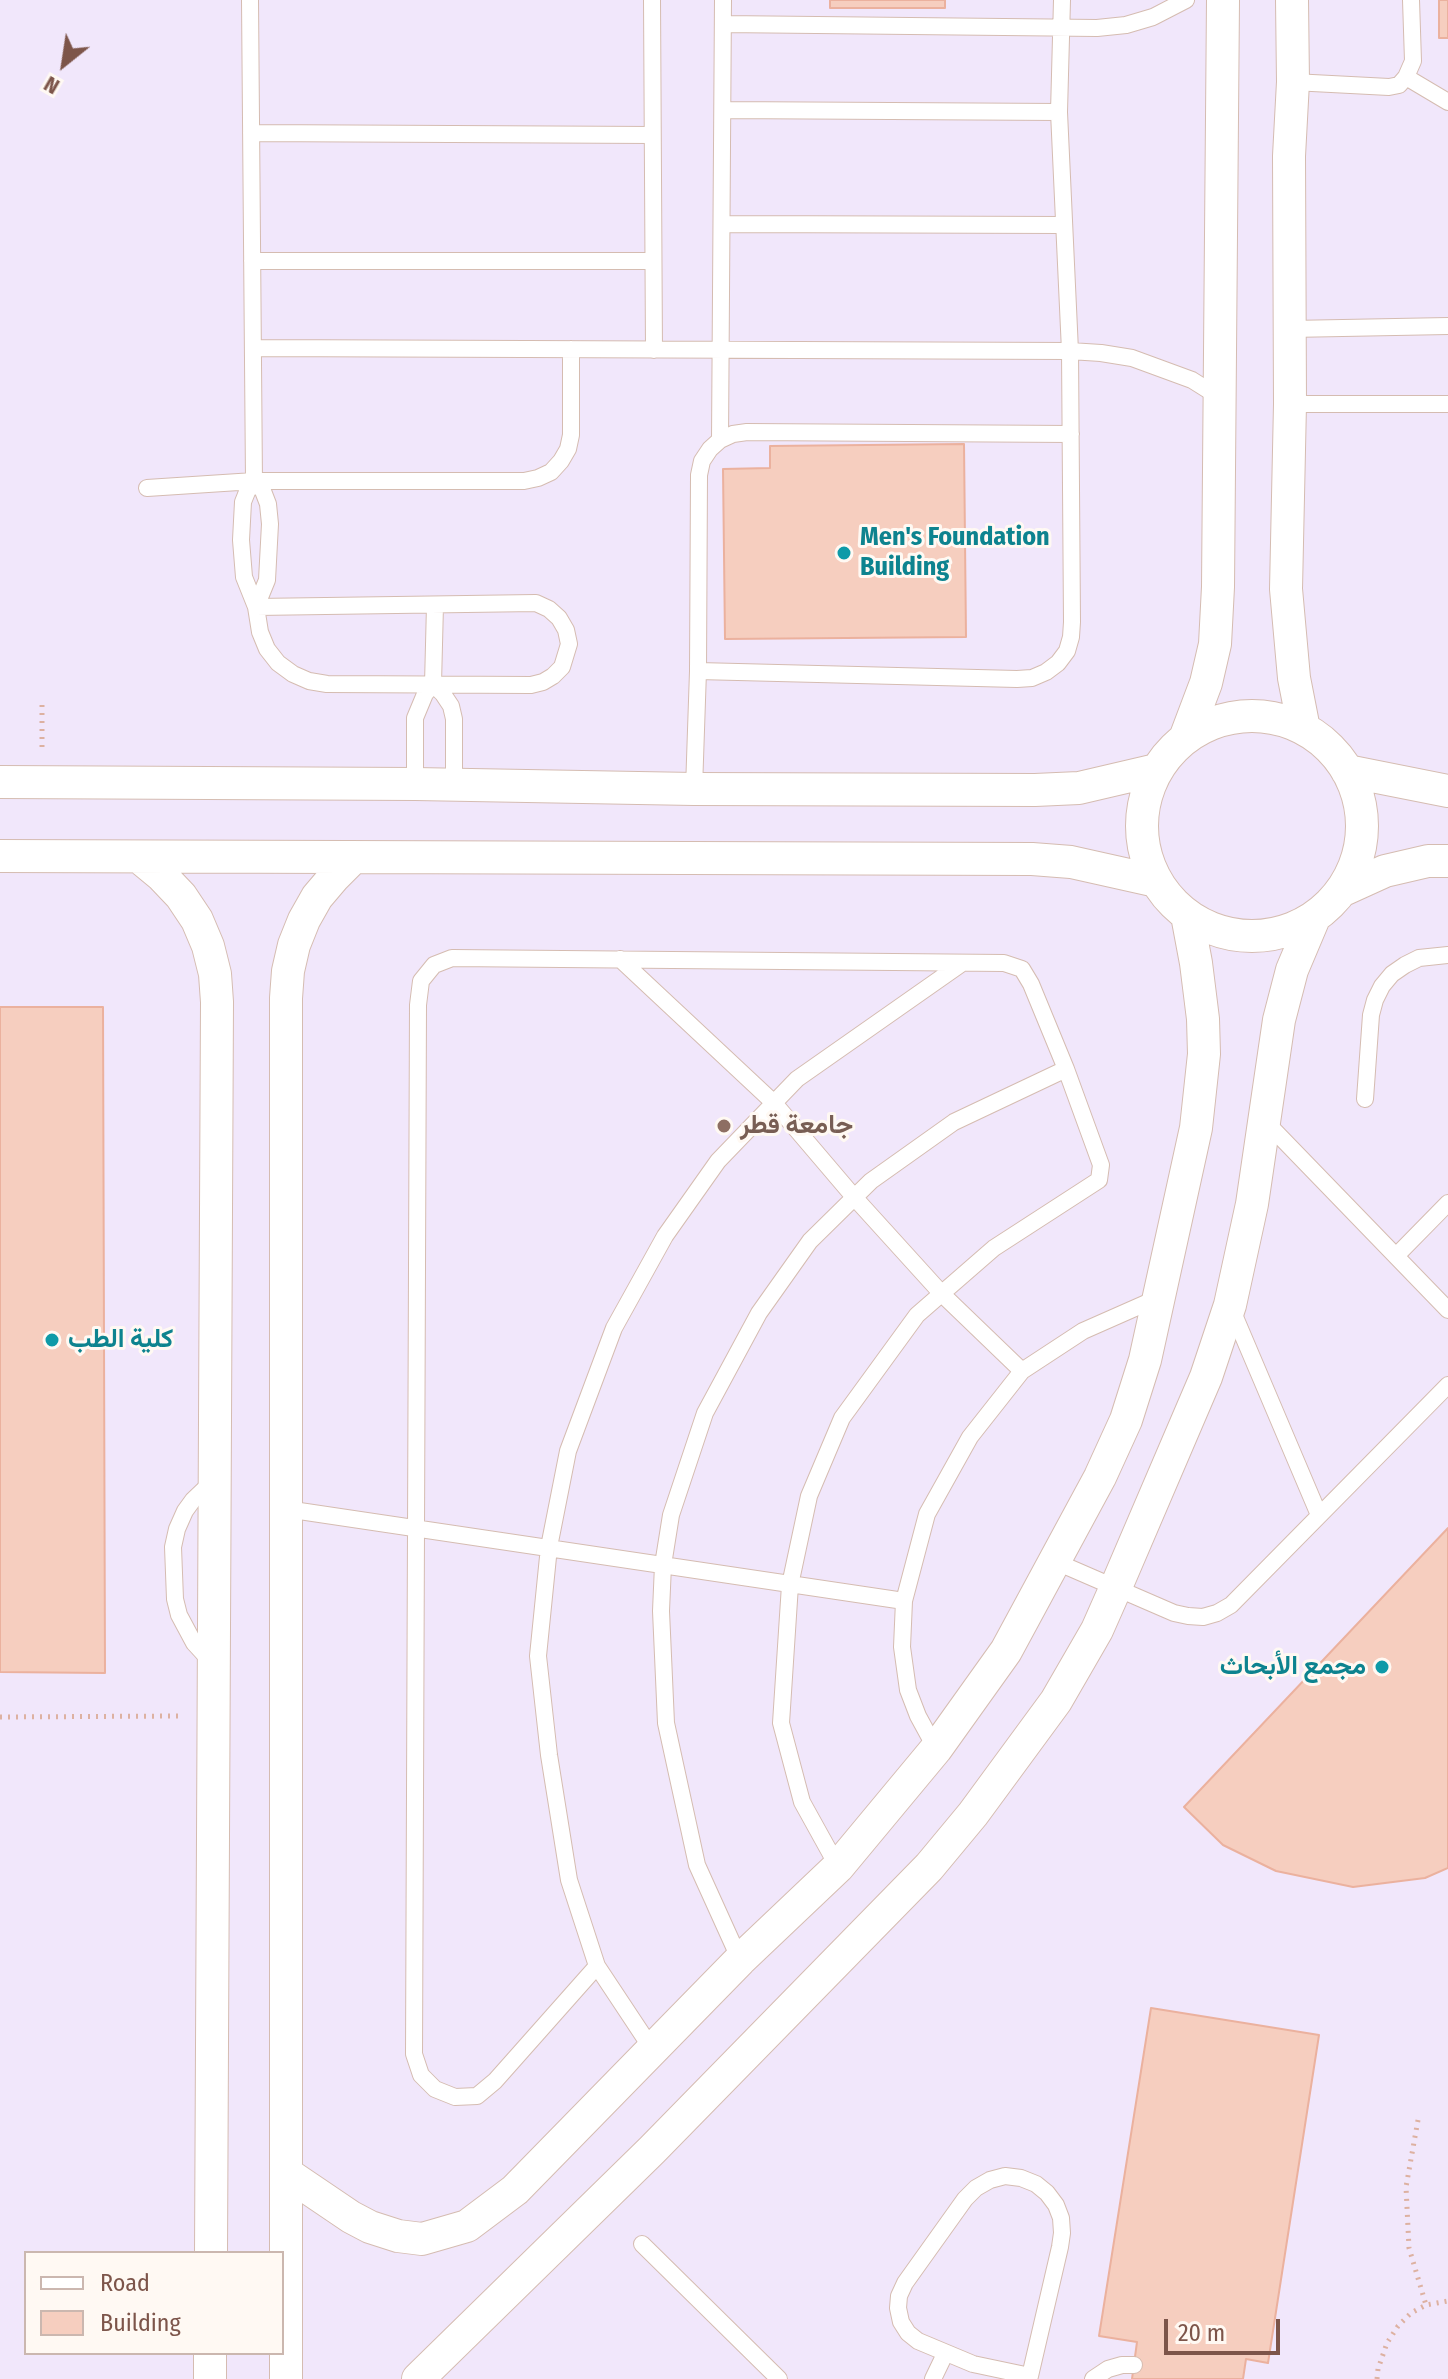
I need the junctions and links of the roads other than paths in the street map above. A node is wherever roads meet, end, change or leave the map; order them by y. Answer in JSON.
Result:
{"nodes":[{"id":1,"x":250,"y":0,"type":"edge"},
{"id":2,"x":652,"y":0,"type":"edge"},
{"id":3,"x":723,"y":0,"type":"edge"},
{"id":4,"x":1062,"y":0,"type":"edge"},
{"id":5,"x":1186,"y":0,"type":"edge"},
{"id":6,"x":1223,"y":0,"type":"edge"},
{"id":7,"x":1292,"y":0,"type":"edge"},
{"id":8,"x":1411,"y":0,"type":"edge"},
{"id":9,"x":723,"y":24,"type":"junction"},
{"id":10,"x":1061,"y":28,"type":"junction"},
{"id":11,"x":1406,"y":77,"type":"junction"},
{"id":12,"x":1293,"y":82,"type":"junction"},
{"id":13,"x":1448,"y":102,"type":"edge"},
{"id":14,"x":723,"y":110,"type":"junction"},
{"id":15,"x":1059,"y":112,"type":"junction"},
{"id":16,"x":251,"y":133,"type":"junction"},
{"id":17,"x":652,"y":135,"type":"junction"},
{"id":18,"x":722,"y":224,"type":"junction"},
{"id":19,"x":1063,"y":225,"type":"junction"},
{"id":20,"x":252,"y":261,"type":"junction"},
{"id":21,"x":653,"y":261,"type":"junction"},
{"id":22,"x":1448,"y":326,"type":"edge"},
{"id":23,"x":1290,"y":329,"type":"junction"},
{"id":24,"x":253,"y":348,"type":"junction"},
{"id":25,"x":571,"y":349,"type":"junction"},
{"id":26,"x":654,"y":350,"type":"junction"},
{"id":27,"x":722,"y":350,"type":"junction"},
{"id":28,"x":1070,"y":351,"type":"junction"},
{"id":29,"x":1219,"y":397,"type":"junction"},
{"id":30,"x":1290,"y":404,"type":"junction"},
{"id":31,"x":1448,"y":404,"type":"edge"},
{"id":32,"x":1071,"y":434,"type":"junction"},
{"id":33,"x":720,"y":440,"type":"junction"},
{"id":34,"x":254,"y":481,"type":"junction"},
{"id":35,"x":147,"y":488,"type":"dead end"},
{"id":36,"x":435,"y":605,"type":"junction"},
{"id":37,"x":256,"y":607,"type":"junction"},
{"id":38,"x":698,"y":671,"type":"junction"},
{"id":39,"x":433,"y":684,"type":"junction"},
{"id":40,"x":1304,"y":729,"type":"junction"},
{"id":41,"x":1186,"y":736,"type":"junction"},
{"id":42,"x":1156,"y":770,"type":"junction"},
{"id":43,"x":1347,"y":771,"type":"junction"},
{"id":44,"x":0,"y":782,"type":"edge"},
{"id":45,"x":415,"y":784,"type":"junction"},
{"id":46,"x":454,"y":785,"type":"junction"},
{"id":47,"x":694,"y":789,"type":"junction"},
{"id":48,"x":1448,"y":791,"type":"edge"},
{"id":49,"x":0,"y":856,"type":"edge"},
{"id":50,"x":139,"y":857,"type":"junction"},
{"id":51,"x":353,"y":858,"type":"junction"},
{"id":52,"x":1448,"y":861,"type":"edge"},
{"id":53,"x":1156,"y":881,"type":"junction"},
{"id":54,"x":1341,"y":891,"type":"junction"},
{"id":55,"x":1187,"y":915,"type":"junction"},
{"id":56,"x":1314,"y":918,"type":"junction"},
{"id":57,"x":1448,"y":955,"type":"edge"},
{"id":58,"x":620,"y":959,"type":"junction"},
{"id":59,"x":962,"y":964,"type":"junction"},
{"id":60,"x":1066,"y":1069,"type":"junction"},
{"id":61,"x":1365,"y":1099,"type":"dead end"},
{"id":62,"x":774,"y":1103,"type":"junction"},
{"id":63,"x":1265,"y":1121,"type":"junction"},
{"id":64,"x":854,"y":1197,"type":"junction"},
{"id":65,"x":1448,"y":1203,"type":"edge"},
{"id":66,"x":1396,"y":1256,"type":"junction"},
{"id":67,"x":942,"y":1294,"type":"junction"},
{"id":68,"x":1160,"y":1296,"type":"junction"},
{"id":69,"x":1230,"y":1305,"type":"junction"},
{"id":70,"x":1448,"y":1310,"type":"edge"},
{"id":71,"x":1022,"y":1371,"type":"junction"},
{"id":72,"x":1448,"y":1385,"type":"edge"},
{"id":73,"x":286,"y":1509,"type":"junction"},
{"id":74,"x":1319,"y":1515,"type":"junction"},
{"id":75,"x":415,"y":1527,"type":"junction"},
{"id":76,"x":549,"y":1547,"type":"junction"},
{"id":77,"x":1054,"y":1561,"type":"junction"},
{"id":78,"x":663,"y":1565,"type":"junction"},
{"id":79,"x":790,"y":1585,"type":"junction"},
{"id":80,"x":1116,"y":1587,"type":"junction"},
{"id":81,"x":904,"y":1601,"type":"junction"},
{"id":82,"x":936,"y":1749,"type":"junction"},
{"id":83,"x":838,"y":1867,"type":"junction"},
{"id":84,"x":740,"y":1960,"type":"junction"},
{"id":85,"x":597,"y":1966,"type":"junction"},
{"id":86,"x":652,"y":2049,"type":"junction"},
{"id":87,"x":286,"y":2173,"type":"junction"},
{"id":88,"x":642,"y":2244,"type":"dead end"},
{"id":89,"x":211,"y":2251,"type":"edge"},
{"id":90,"x":945,"y":2354,"type":"junction"},
{"id":91,"x":210,"y":2355,"type":"edge"},
{"id":92,"x":1134,"y":2365,"type":"dead end"},
{"id":93,"x":1038,"y":2377,"type":"edge"},
{"id":94,"x":210,"y":2379,"type":"edge"},
{"id":95,"x":286,"y":2379,"type":"edge"},
{"id":96,"x":418,"y":2379,"type":"edge"},
{"id":97,"x":779,"y":2379,"type":"edge"},
{"id":98,"x":933,"y":2379,"type":"edge"},
{"id":99,"x":1093,"y":2379,"type":"edge"}],
"edges":[{"from":1,"to":16,"type":"lane"},
{"from":2,"to":17,"type":"lane"},
{"from":3,"to":9,"type":"lane"},
{"from":4,"to":10,"type":"lane"},
{"from":5,"to":10,"type":"lane"},
{"from":6,"to":29,"type":"street"},
{"from":7,"to":12,"type":"street"},
{"from":8,"to":11,"type":"lane"},
{"from":9,"to":10,"type":"lane"},
{"from":9,"to":14,"type":"lane"},
{"from":10,"to":15,"type":"lane"},
{"from":11,"to":12,"type":"lane"},
{"from":11,"to":13,"type":"lane"},
{"from":12,"to":23,"type":"street"},
{"from":14,"to":15,"type":"lane"},
{"from":14,"to":18,"type":"lane"},
{"from":15,"to":19,"type":"lane"},
{"from":16,"to":17,"type":"lane"},
{"from":16,"to":20,"type":"lane"},
{"from":17,"to":21,"type":"lane"},
{"from":18,"to":19,"type":"lane"},
{"from":18,"to":27,"type":"lane"},
{"from":19,"to":28,"type":"lane"},
{"from":20,"to":21,"type":"lane"},
{"from":20,"to":24,"type":"lane"},
{"from":21,"to":26,"type":"lane"},
{"from":22,"to":23,"type":"lane"},
{"from":23,"to":30,"type":"street"},
{"from":24,"to":25,"type":"lane"},
{"from":24,"to":34,"type":"lane"},
{"from":25,"to":26,"type":"lane"},
{"from":25,"to":34,"type":"lane"},
{"from":26,"to":27,"type":"lane"},
{"from":27,"to":28,"type":"lane"},
{"from":27,"to":33,"type":"lane"},
{"from":28,"to":29,"type":"lane"},
{"from":28,"to":32,"type":"lane"},
{"from":29,"to":41,"type":"street"},
{"from":30,"to":31,"type":"lane"},
{"from":30,"to":40,"type":"street"},
{"from":32,"to":33,"type":"lane"},
{"from":32,"to":38,"type":"lane"},
{"from":33,"to":38,"type":"lane"},
{"from":34,"to":35,"type":"lane"},
{"from":34,"to":37,"type":"lane"},
{"from":34,"to":37,"type":"lane"},
{"from":36,"to":37,"type":"lane"},
{"from":36,"to":39,"type":"lane"},
{"from":36,"to":39,"type":"lane"},
{"from":37,"to":39,"type":"lane"},
{"from":38,"to":47,"type":"lane"},
{"from":39,"to":45,"type":"lane"},
{"from":39,"to":46,"type":"lane"},
{"from":40,"to":41,"type":"street"},
{"from":40,"to":43,"type":"street"},
{"from":41,"to":42,"type":"street"},
{"from":42,"to":47,"type":"street"},
{"from":42,"to":53,"type":"street"},
{"from":43,"to":48,"type":"street"},
{"from":43,"to":54,"type":"street"},
{"from":44,"to":45,"type":"street"},
{"from":45,"to":46,"type":"street"},
{"from":46,"to":47,"type":"street"},
{"from":49,"to":50,"type":"street"},
{"from":50,"to":51,"type":"street"},
{"from":50,"to":89,"type":"street"},
{"from":51,"to":53,"type":"street"},
{"from":51,"to":73,"type":"street"},
{"from":52,"to":54,"type":"street"},
{"from":53,"to":55,"type":"street"},
{"from":54,"to":56,"type":"street"},
{"from":55,"to":56,"type":"street"},
{"from":55,"to":68,"type":"street"},
{"from":56,"to":63,"type":"street"},
{"from":57,"to":61,"type":"lane"},
{"from":58,"to":59,"type":"lane"},
{"from":58,"to":62,"type":"lane"},
{"from":58,"to":75,"type":"lane"},
{"from":59,"to":60,"type":"lane"},
{"from":59,"to":62,"type":"lane"},
{"from":60,"to":64,"type":"lane"},
{"from":60,"to":67,"type":"lane"},
{"from":62,"to":64,"type":"lane"},
{"from":62,"to":76,"type":"lane"},
{"from":63,"to":66,"type":"lane"},
{"from":63,"to":69,"type":"street"},
{"from":64,"to":67,"type":"lane"},
{"from":64,"to":78,"type":"lane"},
{"from":65,"to":66,"type":"lane"},
{"from":66,"to":70,"type":"lane"},
{"from":67,"to":71,"type":"lane"},
{"from":67,"to":79,"type":"lane"},
{"from":68,"to":71,"type":"lane"},
{"from":68,"to":77,"type":"street"},
{"from":69,"to":74,"type":"lane"},
{"from":69,"to":80,"type":"street"},
{"from":71,"to":81,"type":"lane"},
{"from":72,"to":74,"type":"lane"},
{"from":73,"to":75,"type":"lane"},
{"from":73,"to":87,"type":"street"},
{"from":74,"to":80,"type":"lane"},
{"from":75,"to":76,"type":"lane"},
{"from":75,"to":85,"type":"lane"},
{"from":76,"to":78,"type":"lane"},
{"from":76,"to":85,"type":"lane"},
{"from":77,"to":80,"type":"lane"},
{"from":77,"to":82,"type":"street"},
{"from":78,"to":79,"type":"lane"},
{"from":78,"to":84,"type":"lane"},
{"from":79,"to":81,"type":"lane"},
{"from":79,"to":83,"type":"lane"},
{"from":80,"to":96,"type":"street"},
{"from":81,"to":82,"type":"lane"},
{"from":82,"to":83,"type":"street"},
{"from":83,"to":84,"type":"street"},
{"from":84,"to":86,"type":"street"},
{"from":85,"to":86,"type":"lane"},
{"from":86,"to":87,"type":"street"},
{"from":87,"to":95,"type":"street"},
{"from":88,"to":97,"type":"lane"},
{"from":90,"to":93,"type":"lane"},
{"from":90,"to":93,"type":"lane"},
{"from":90,"to":98,"type":"lane"},
{"from":91,"to":94,"type":"street"},
{"from":92,"to":99,"type":"lane"}]}
